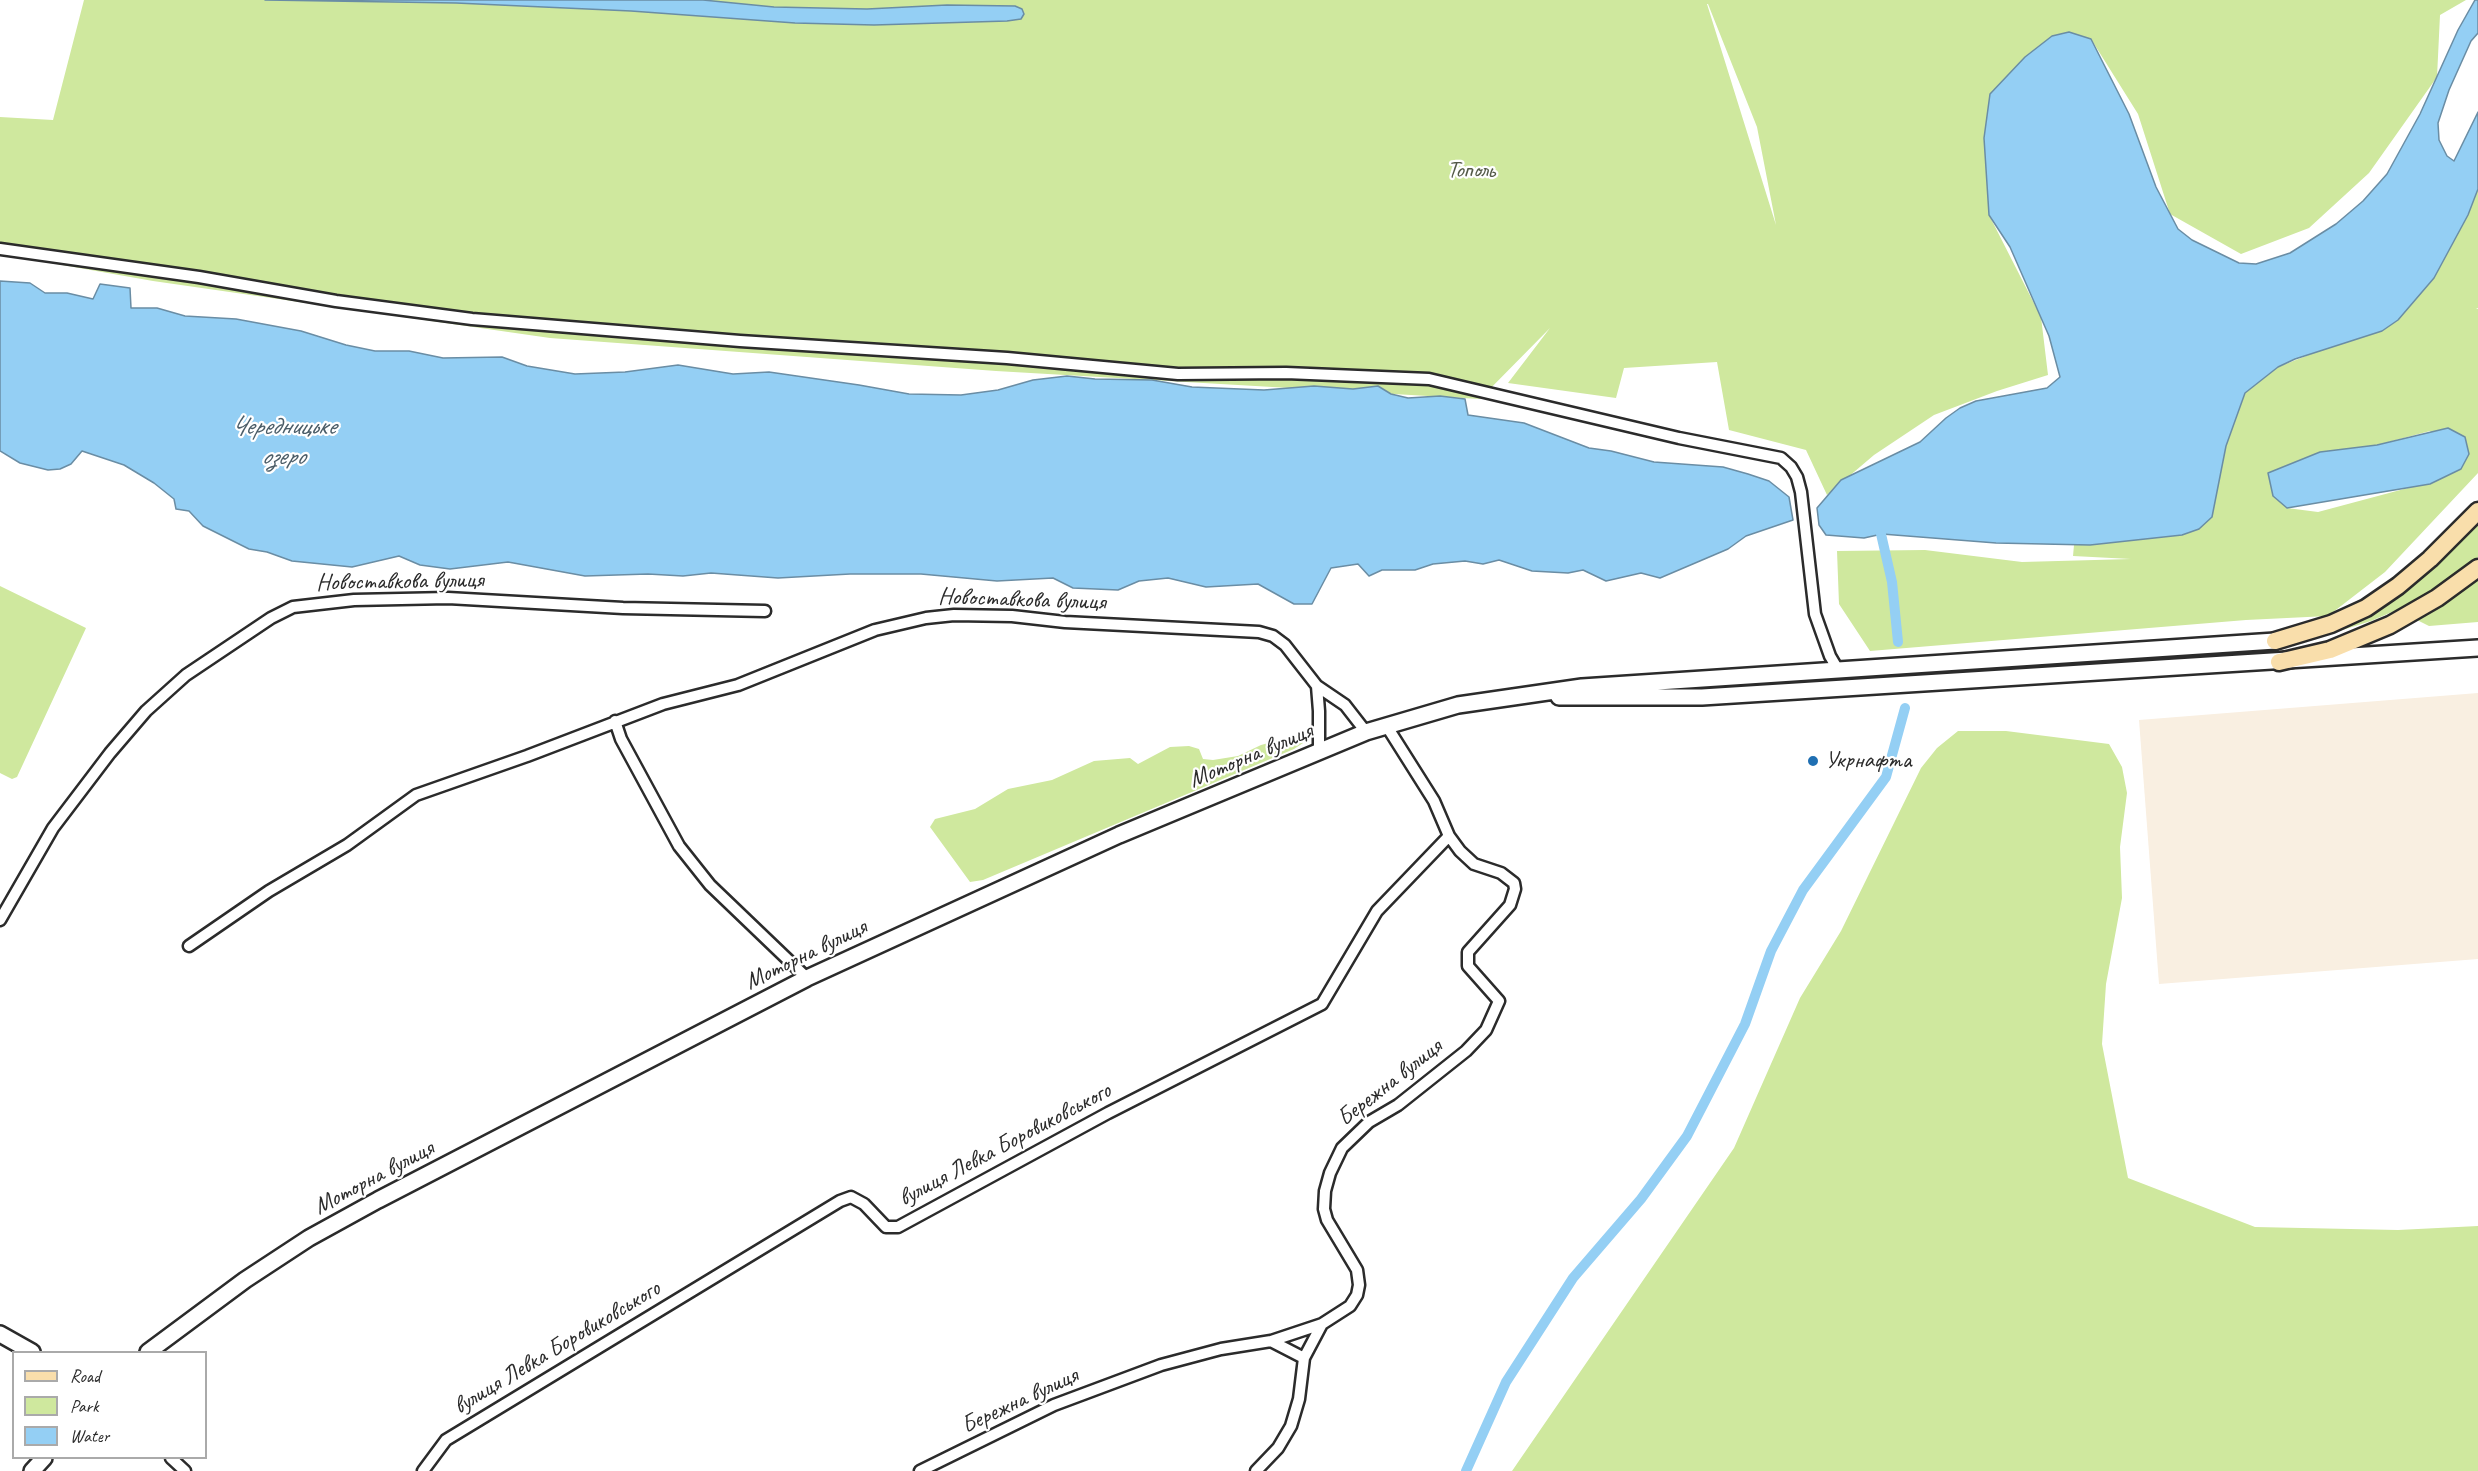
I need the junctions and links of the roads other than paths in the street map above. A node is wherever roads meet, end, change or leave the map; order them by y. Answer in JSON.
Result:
{"nodes":[{"id":1,"x":0,"y":249,"type":"edge"},
{"id":2,"x":2478,"y":511,"type":"edge"},
{"id":3,"x":2478,"y":568,"type":"edge"},
{"id":4,"x":765,"y":611,"type":"dead end"},
{"id":5,"x":2390,"y":625,"type":"junction"},
{"id":6,"x":2275,"y":641,"type":"junction"},
{"id":7,"x":2478,"y":648,"type":"edge"},
{"id":8,"x":2084,"y":653,"type":"junction"},
{"id":9,"x":2279,"y":662,"type":"junction"},
{"id":10,"x":1837,"y":668,"type":"junction"},
{"id":11,"x":2086,"y":674,"type":"junction"},
{"id":12,"x":1317,"y":686,"type":"junction"},
{"id":13,"x":1529,"y":696,"type":"junction"},
{"id":14,"x":615,"y":721,"type":"junction"},
{"id":15,"x":1386,"y":725,"type":"junction"},
{"id":16,"x":1366,"y":732,"type":"junction"},
{"id":17,"x":1318,"y":752,"type":"junction"},
{"id":18,"x":1449,"y":836,"type":"junction"},
{"id":19,"x":0,"y":920,"type":"edge"},
{"id":20,"x":189,"y":945,"type":"dead end"},
{"id":21,"x":807,"y":978,"type":"junction"},
{"id":22,"x":1322,"y":1324,"type":"junction"},
{"id":23,"x":0,"y":1334,"type":"edge"},
{"id":24,"x":1271,"y":1341,"type":"junction"},
{"id":25,"x":29,"y":1351,"type":"edge"},
{"id":26,"x":151,"y":1351,"type":"edge"},
{"id":27,"x":1304,"y":1358,"type":"junction"},
{"id":28,"x":43,"y":1459,"type":"edge"},
{"id":29,"x":172,"y":1459,"type":"edge"},
{"id":30,"x":32,"y":1471,"type":"edge"},
{"id":31,"x":185,"y":1471,"type":"edge"},
{"id":32,"x":423,"y":1471,"type":"edge"},
{"id":33,"x":920,"y":1471,"type":"edge"},
{"id":34,"x":1256,"y":1471,"type":"edge"}],
"edges":[{"from":1,"to":10,"type":"street"},
{"from":2,"to":6,"type":"main road"},
{"from":3,"to":5,"type":"main road"},
{"from":4,"to":19,"type":"street","name":"Новоставкова вулиця"},
{"from":5,"to":6,"type":"main road"},
{"from":5,"to":9,"type":"main road"},
{"from":6,"to":8,"type":"street"},
{"from":7,"to":9,"type":"street"},
{"from":8,"to":10,"type":"street"},
{"from":8,"to":11,"type":"street"},
{"from":9,"to":11,"type":"street"},
{"from":10,"to":13,"type":"street"},
{"from":11,"to":13,"type":"street"},
{"from":12,"to":14,"type":"street","name":"Новоставкова вулиця"},
{"from":12,"to":16,"type":"street","name":"Новоставкова вулиця"},
{"from":12,"to":17,"type":"street"},
{"from":13,"to":15,"type":"street","name":"Моторна вулиця"},
{"from":14,"to":20,"type":"street","name":"Новоставкова вулиця"},
{"from":14,"to":21,"type":"street"},
{"from":15,"to":16,"type":"street","name":"Моторна вулиця"},
{"from":15,"to":18,"type":"street","name":"Бережна вулиця"},
{"from":16,"to":17,"type":"street","name":"Моторна вулиця"},
{"from":17,"to":21,"type":"street","name":"Моторна вулиця"},
{"from":18,"to":22,"type":"street","name":"Бережна вулиця"},
{"from":18,"to":32,"type":"street","name":"вулиця Левка Боровиковського"},
{"from":21,"to":26,"type":"street","name":"Моторна вулиця"},
{"from":22,"to":24,"type":"street","name":"Бережна вулиця"},
{"from":22,"to":27,"type":"street"},
{"from":23,"to":25,"type":"street"},
{"from":24,"to":27,"type":"street"},
{"from":24,"to":33,"type":"street","name":"Бережна вулиця"},
{"from":27,"to":34,"type":"street"},
{"from":28,"to":30,"type":"street"},
{"from":29,"to":31,"type":"street"}]}
